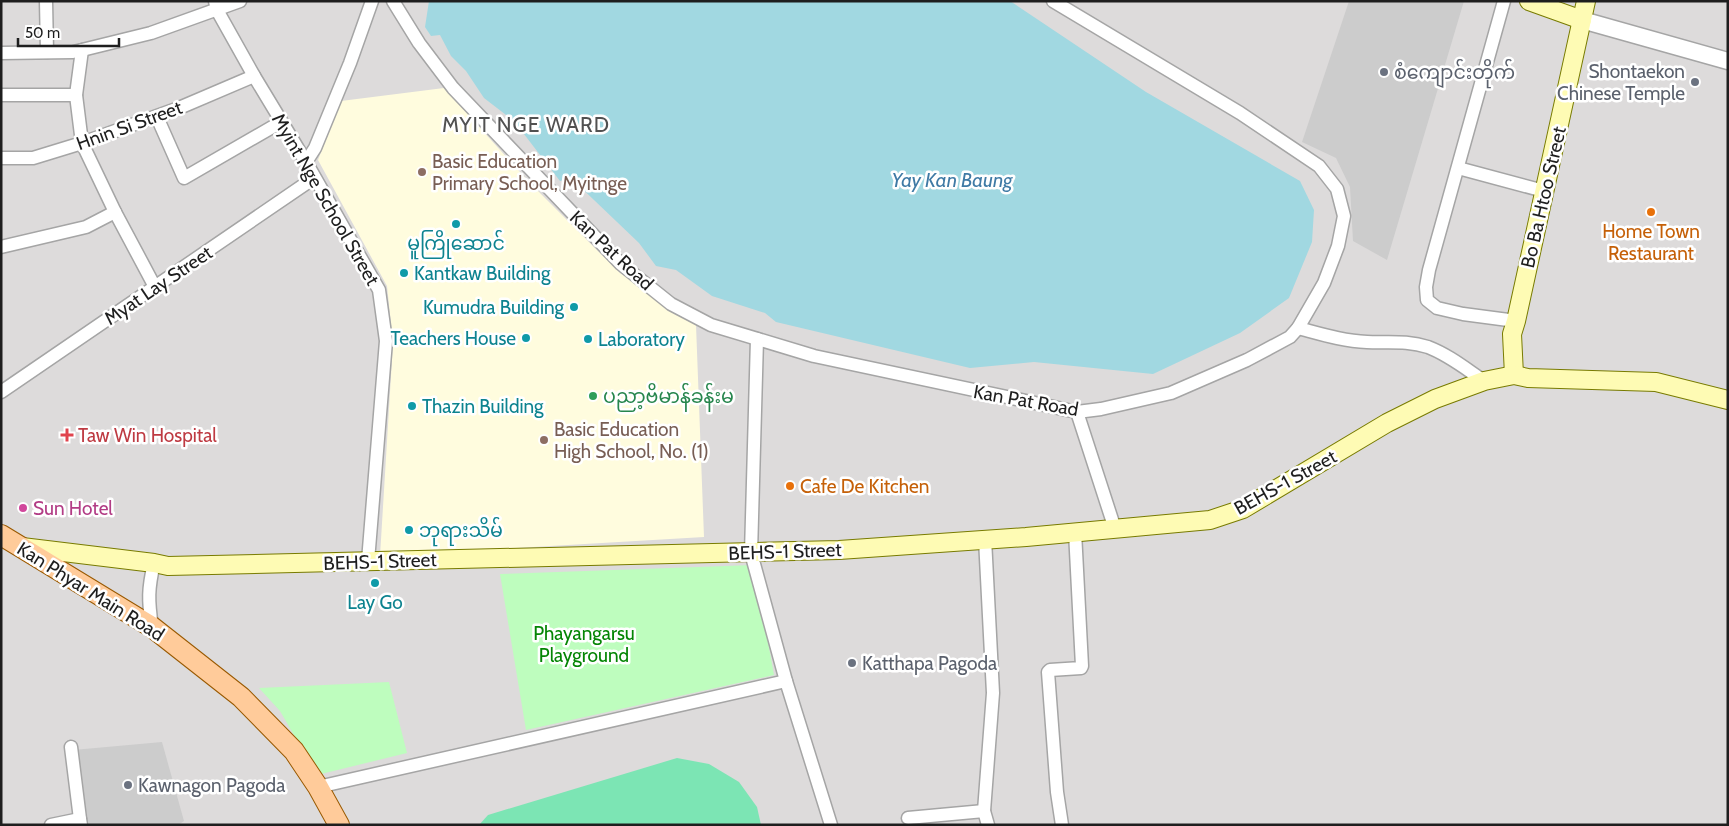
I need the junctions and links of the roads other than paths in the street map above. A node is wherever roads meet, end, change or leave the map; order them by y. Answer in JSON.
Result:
{"nodes":[{"id":1,"x":46,"y":1,"type":"edge"},
{"id":2,"x":240,"y":1,"type":"edge"},
{"id":3,"x":372,"y":1,"type":"edge"},
{"id":4,"x":392,"y":1,"type":"edge"},
{"id":5,"x":1053,"y":1,"type":"edge"},
{"id":6,"x":1504,"y":1,"type":"edge"},
{"id":7,"x":1529,"y":1,"type":"edge"},
{"id":8,"x":1586,"y":1,"type":"edge"},
{"id":9,"x":216,"y":6,"type":"edge"},
{"id":10,"x":1582,"y":20,"type":"junction"},
{"id":11,"x":82,"y":50,"type":"junction"},
{"id":12,"x":47,"y":52,"type":"junction"},
{"id":13,"x":1,"y":53,"type":"edge"},
{"id":14,"x":1728,"y":61,"type":"edge"},
{"id":15,"x":254,"y":76,"type":"junction"},
{"id":16,"x":1,"y":95,"type":"edge"},
{"id":17,"x":76,"y":95,"type":"junction"},
{"id":18,"x":157,"y":117,"type":"junction"},
{"id":19,"x":281,"y":122,"type":"junction"},
{"id":20,"x":82,"y":144,"type":"junction"},
{"id":21,"x":1,"y":158,"type":"edge"},
{"id":22,"x":306,"y":162,"type":"junction"},
{"id":23,"x":1458,"y":168,"type":"junction"},
{"id":24,"x":314,"y":178,"type":"junction"},
{"id":25,"x":1544,"y":191,"type":"junction"},
{"id":26,"x":115,"y":212,"type":"junction"},
{"id":27,"x":1,"y":247,"type":"edge"},
{"id":28,"x":155,"y":287,"type":"junction"},
{"id":29,"x":1516,"y":320,"type":"junction"},
{"id":30,"x":1298,"y":328,"type":"junction"},
{"id":31,"x":757,"y":339,"type":"junction"},
{"id":32,"x":1514,"y":375,"type":"junction"},
{"id":33,"x":1484,"y":381,"type":"junction"},
{"id":34,"x":1,"y":392,"type":"edge"},
{"id":35,"x":1728,"y":400,"type":"edge"},
{"id":36,"x":1077,"y":412,"type":"junction"},
{"id":37,"x":1115,"y":529,"type":"junction"},
{"id":38,"x":1075,"y":532,"type":"junction"},
{"id":39,"x":1,"y":535,"type":"edge"},
{"id":40,"x":986,"y":539,"type":"junction"},
{"id":41,"x":21,"y":547,"type":"junction"},
{"id":42,"x":751,"y":553,"type":"junction"},
{"id":43,"x":368,"y":561,"type":"junction"},
{"id":44,"x":154,"y":563,"type":"junction"},
{"id":45,"x":152,"y":627,"type":"junction"},
{"id":46,"x":786,"y":681,"type":"junction"},
{"id":47,"x":71,"y":747,"type":"dead end"},
{"id":48,"x":318,"y":787,"type":"junction"},
{"id":49,"x":984,"y":811,"type":"junction"},
{"id":50,"x":908,"y":818,"type":"dead end"},
{"id":51,"x":80,"y":822,"type":"edge"},
{"id":52,"x":51,"y":825,"type":"edge"},
{"id":53,"x":339,"y":825,"type":"edge"},
{"id":54,"x":831,"y":825,"type":"edge"},
{"id":55,"x":988,"y":825,"type":"edge"},
{"id":56,"x":1062,"y":825,"type":"edge"}],
"edges":[{"from":1,"to":12,"type":"street"},
{"from":2,"to":9,"type":"street"},
{"from":3,"to":22,"type":"street"},
{"from":4,"to":31,"type":"street","name":"Kan Pat Road"},
{"from":5,"to":30,"type":"street","name":"Kan Pat Road"},
{"from":6,"to":23,"type":"street"},
{"from":7,"to":10,"type":"main road"},
{"from":8,"to":10,"type":"main road","name":"Bo Ba Htoo Street"},
{"from":9,"to":11,"type":"street"},
{"from":9,"to":15,"type":"street","name":"Myint Nge School Street"},
{"from":10,"to":14,"type":"street"},
{"from":10,"to":25,"type":"main road","name":"Bo Ba Htoo Street"},
{"from":11,"to":12,"type":"street"},
{"from":11,"to":17,"type":"street"},
{"from":12,"to":13,"type":"street"},
{"from":15,"to":18,"type":"street","name":"Hnin Si Street"},
{"from":15,"to":19,"type":"street","name":"Myint Nge School Street"},
{"from":16,"to":17,"type":"street"},
{"from":17,"to":20,"type":"street"},
{"from":18,"to":19,"type":"street"},
{"from":18,"to":20,"type":"street","name":"Hnin Si Street"},
{"from":19,"to":22,"type":"street","name":"Myint Nge School Street"},
{"from":20,"to":21,"type":"street","name":"Hnin Si Street"},
{"from":20,"to":26,"type":"street"},
{"from":22,"to":24,"type":"street","name":"Myint Nge School Street"},
{"from":23,"to":25,"type":"street"},
{"from":23,"to":29,"type":"street"},
{"from":24,"to":28,"type":"street","name":"Myat Lay Street"},
{"from":24,"to":43,"type":"street","name":"Myint Nge School Street"},
{"from":25,"to":29,"type":"main road","name":"Bo Ba Htoo Street"},
{"from":26,"to":27,"type":"street"},
{"from":26,"to":28,"type":"street"},
{"from":28,"to":34,"type":"street","name":"Myat Lay Street"},
{"from":29,"to":32,"type":"main road","name":"Bo Ba Htoo Street"},
{"from":30,"to":33,"type":"street"},
{"from":30,"to":36,"type":"street","name":"Kan Pat Road"},
{"from":31,"to":36,"type":"street","name":"Kan Pat Road"},
{"from":31,"to":42,"type":"street"},
{"from":32,"to":33,"type":"main road","name":"BEHS-1 Street"},
{"from":32,"to":35,"type":"main road","name":"BEHS-1 Street"},
{"from":33,"to":37,"type":"main road","name":"BEHS-1 Street"},
{"from":36,"to":37,"type":"street"},
{"from":37,"to":38,"type":"main road","name":"BEHS-1 Street"},
{"from":38,"to":40,"type":"main road","name":"BEHS-1 Street"},
{"from":38,"to":56,"type":"street"},
{"from":39,"to":41,"type":"main road","name":"Kan Phyar Main Road"},
{"from":40,"to":42,"type":"main road","name":"BEHS-1 Street"},
{"from":40,"to":49,"type":"street"},
{"from":41,"to":44,"type":"main road","name":"BEHS-1 Street"},
{"from":41,"to":45,"type":"main road","name":"Kan Phyar Main Road"},
{"from":42,"to":43,"type":"main road","name":"BEHS-1 Street"},
{"from":42,"to":46,"type":"street"},
{"from":43,"to":44,"type":"main road","name":"BEHS-1 Street"},
{"from":44,"to":45,"type":"street"},
{"from":45,"to":48,"type":"main road","name":"Kan Phyar Main Road"},
{"from":46,"to":48,"type":"street"},
{"from":46,"to":54,"type":"street"},
{"from":47,"to":51,"type":"street"},
{"from":48,"to":53,"type":"main road","name":"Kan Phyar Main Road"},
{"from":49,"to":50,"type":"street"},
{"from":49,"to":55,"type":"street"},
{"from":51,"to":52,"type":"street"}]}
